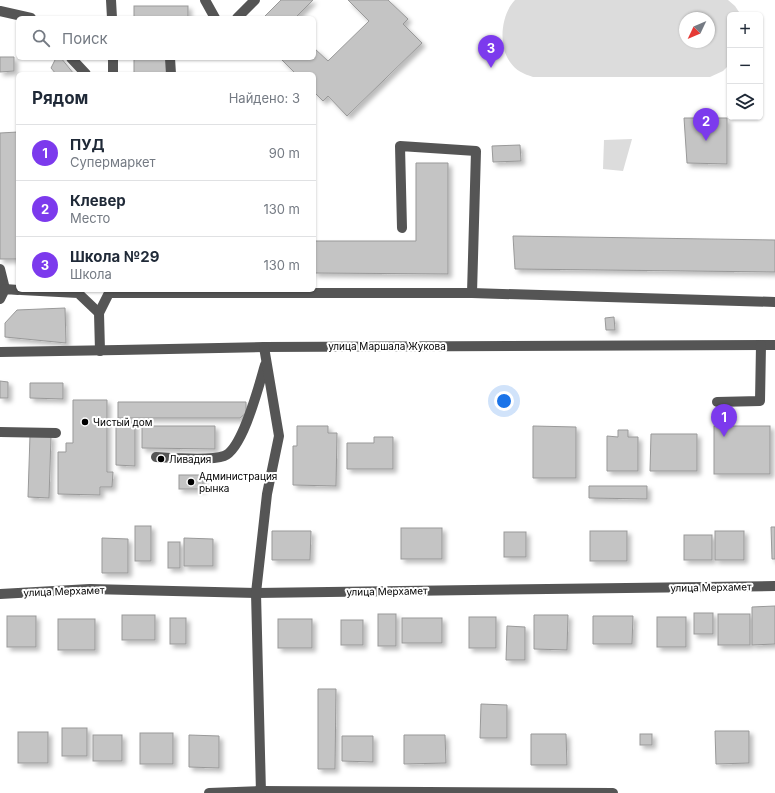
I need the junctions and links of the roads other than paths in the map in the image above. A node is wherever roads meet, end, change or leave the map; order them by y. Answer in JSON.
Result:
{"nodes":[{"id":1,"x":111,"y":0,"type":"edge"},
{"id":2,"x":205,"y":0,"type":"edge"},
{"id":3,"x":255,"y":0,"type":"edge"},
{"id":4,"x":0,"y":11,"type":"edge"},
{"id":5,"x":22,"y":16,"type":"edge"},
{"id":6,"x":112,"y":16,"type":"edge"},
{"id":7,"x":214,"y":16,"type":"edge"},
{"id":8,"x":239,"y":16,"type":"edge"},
{"id":9,"x":73,"y":60,"type":"edge"},
{"id":10,"x":113,"y":60,"type":"edge"},
{"id":11,"x":170,"y":60,"type":"edge"},
{"id":12,"x":84,"y":72,"type":"edge"},
{"id":13,"x":113,"y":72,"type":"edge"},
{"id":14,"x":171,"y":72,"type":"edge"},
{"id":15,"x":402,"y":228,"type":"dead end"},
{"id":16,"x":0,"y":269,"type":"edge"},
{"id":17,"x":3,"y":289,"type":"edge"},
{"id":18,"x":16,"y":290,"type":"edge"},
{"id":19,"x":50,"y":292,"type":"edge"},
{"id":20,"x":109,"y":292,"type":"edge"},
{"id":21,"x":230,"y":292,"type":"edge"},
{"id":22,"x":472,"y":294,"type":"junction"},
{"id":23,"x":0,"y":299,"type":"edge"},
{"id":24,"x":775,"y":302,"type":"edge"},
{"id":25,"x":99,"y":313,"type":"junction"},
{"id":26,"x":761,"y":345,"type":"junction"},
{"id":27,"x":775,"y":345,"type":"edge"},
{"id":28,"x":264,"y":347,"type":"junction"},
{"id":29,"x":100,"y":350,"type":"junction"},
{"id":30,"x":0,"y":352,"type":"edge"},
{"id":31,"x":266,"y":362,"type":"junction"},
{"id":32,"x":717,"y":402,"type":"dead end"},
{"id":33,"x":0,"y":432,"type":"edge"},
{"id":34,"x":56,"y":433,"type":"dead end"},
{"id":35,"x":156,"y":457,"type":"dead end"},
{"id":36,"x":775,"y":586,"type":"edge"},
{"id":37,"x":256,"y":593,"type":"junction"},
{"id":38,"x":0,"y":594,"type":"edge"},
{"id":39,"x":261,"y":792,"type":"edge"},
{"id":40,"x":209,"y":793,"type":"edge"},
{"id":41,"x":613,"y":793,"type":"edge"}],
"edges":[{"from":1,"to":6,"type":"street"},
{"from":2,"to":7,"type":"street"},
{"from":3,"to":8,"type":"street"},
{"from":4,"to":5,"type":"street"},
{"from":9,"to":12,"type":"street"},
{"from":10,"to":13,"type":"street"},
{"from":11,"to":14,"type":"street"},
{"from":15,"to":22,"type":"street"},
{"from":16,"to":17,"type":"street"},
{"from":17,"to":18,"type":"street"},
{"from":17,"to":23,"type":"street"},
{"from":19,"to":25,"type":"street"},
{"from":20,"to":25,"type":"street"},
{"from":21,"to":22,"type":"street"},
{"from":22,"to":24,"type":"street"},
{"from":25,"to":29,"type":"street"},
{"from":26,"to":27,"type":"street","name":"улица Маршала Жукова"},
{"from":26,"to":28,"type":"street","name":"улица Маршала Жукова"},
{"from":26,"to":32,"type":"street"},
{"from":28,"to":29,"type":"street","name":"улица Маршала Жукова"},
{"from":28,"to":31,"type":"street"},
{"from":29,"to":30,"type":"street","name":"улица Маршала Жукова"},
{"from":31,"to":35,"type":"street"},
{"from":31,"to":37,"type":"street"},
{"from":33,"to":34,"type":"street"},
{"from":36,"to":37,"type":"street","name":"улица Мерхамет"},
{"from":37,"to":38,"type":"street","name":"улица Мерхамет"},
{"from":37,"to":39,"type":"street"},
{"from":39,"to":40,"type":"street"},
{"from":39,"to":41,"type":"street"}]}
